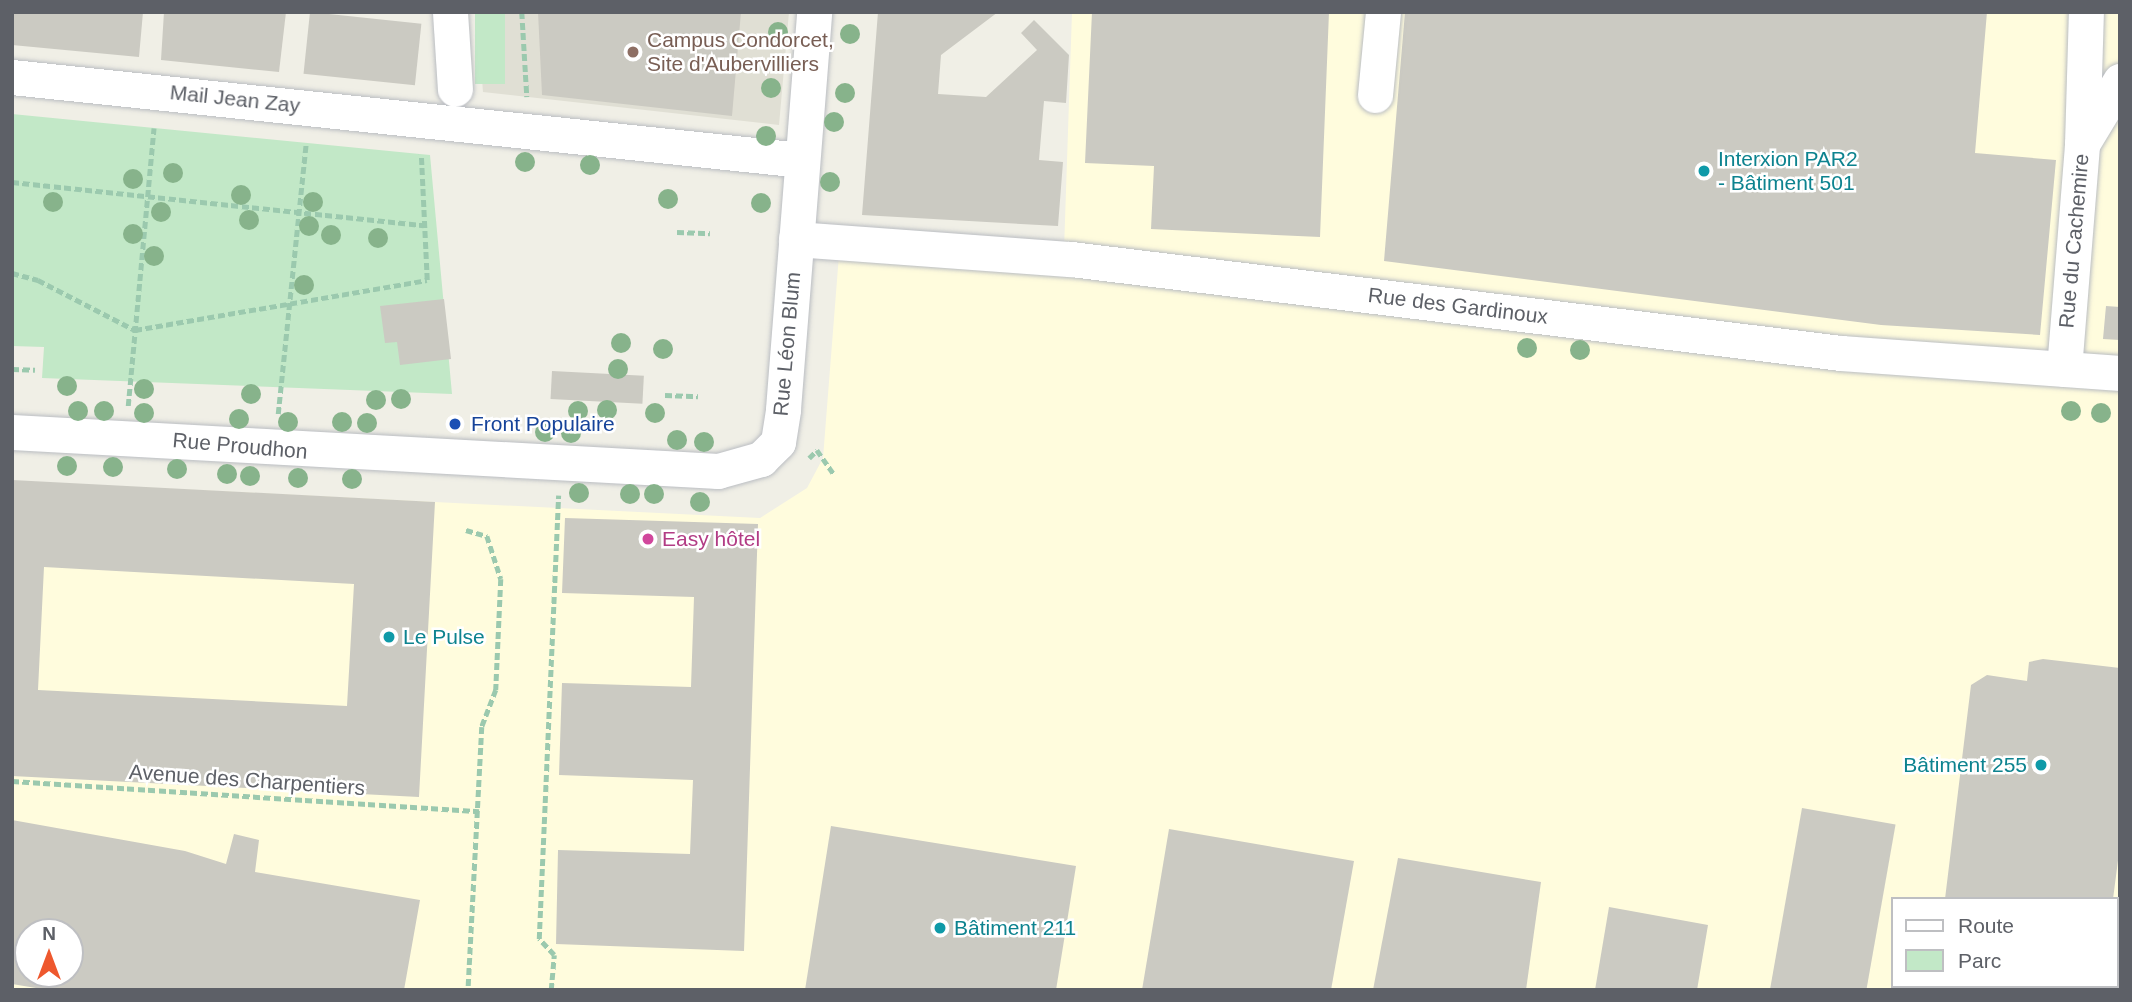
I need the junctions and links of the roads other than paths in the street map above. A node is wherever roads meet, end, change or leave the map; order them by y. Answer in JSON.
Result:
{"nodes":[{"id":1,"x":450,"y":12,"type":"edge"},
{"id":2,"x":814,"y":12,"type":"edge"},
{"id":3,"x":1383,"y":12,"type":"edge"},
{"id":4,"x":2086,"y":12,"type":"edge"},
{"id":5,"x":12,"y":77,"type":"edge"},
{"id":6,"x":2120,"y":81,"type":"edge"},
{"id":7,"x":1375,"y":95,"type":"dead end"},
{"id":8,"x":456,"y":105,"type":"junction"},
{"id":9,"x":2082,"y":144,"type":"junction"},
{"id":10,"x":802,"y":160,"type":"junction"},
{"id":11,"x":796,"y":239,"type":"junction"},
{"id":12,"x":2064,"y":369,"type":"junction"},
{"id":13,"x":2120,"y":373,"type":"edge"},
{"id":14,"x":12,"y":432,"type":"edge"},
{"id":15,"x":468,"y":460,"type":"joint"}],
"edges":[{"from":1,"to":8,"type":"street"},
{"from":2,"to":10,"type":"street","name":"Rue Léon Blum"},
{"from":3,"to":7,"type":"street"},
{"from":4,"to":9,"type":"street"},
{"from":5,"to":8,"type":"street","name":"Mail Jean Zay"},
{"from":6,"to":9,"type":"street","name":"Rue du Cachemire"},
{"from":8,"to":10,"type":"street","name":"Mail Jean Zay"},
{"from":9,"to":12,"type":"street","name":"Rue du Cachemire"},
{"from":10,"to":11,"type":"street","name":"Rue Léon Blum"},
{"from":11,"to":12,"type":"street","name":"Rue des Gardinoux"},
{"from":11,"to":15,"type":"street","name":"Rue Léon Blum"},
{"from":12,"to":13,"type":"street","name":"Rue des Gardinoux"},
{"from":14,"to":15,"type":"street","name":"Rue Proudhon"}]}
